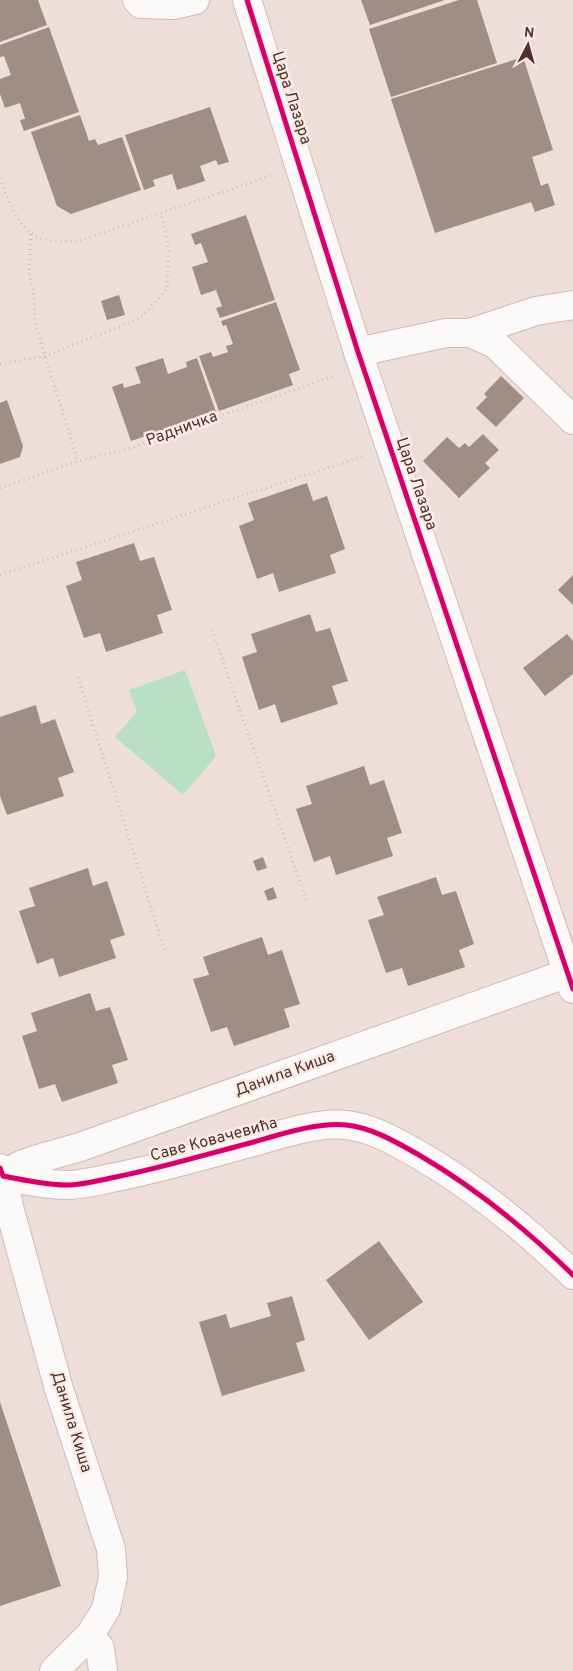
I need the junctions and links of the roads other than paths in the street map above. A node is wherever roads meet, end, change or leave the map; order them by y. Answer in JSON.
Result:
{"nodes":[{"id":1,"x":137,"y":0,"type":"edge"},
{"id":2,"x":195,"y":0,"type":"edge"},
{"id":3,"x":247,"y":0,"type":"edge"},
{"id":4,"x":573,"y":305,"type":"edge"},
{"id":5,"x":470,"y":333,"type":"junction"},
{"id":6,"x":360,"y":359,"type":"junction"},
{"id":7,"x":573,"y":420,"type":"edge"},
{"id":8,"x":570,"y":981,"type":"edge"},
{"id":9,"x":1,"y":1174,"type":"edge"},
{"id":10,"x":573,"y":1276,"type":"edge"},
{"id":11,"x":90,"y":1636,"type":"junction"},
{"id":12,"x":54,"y":1671,"type":"edge"},
{"id":13,"x":104,"y":1671,"type":"edge"}],
"edges":[{"from":1,"to":2,"type":"street"},
{"from":3,"to":6,"type":"street","name":"Цара Лазара"},
{"from":4,"to":5,"type":"street"},
{"from":5,"to":6,"type":"street"},
{"from":5,"to":7,"type":"street"},
{"from":6,"to":8,"type":"street","name":"Цара Лазара"},
{"from":8,"to":9,"type":"street","name":"Данила Киша"},
{"from":9,"to":10,"type":"street","name":"Саве Ковачевића"},
{"from":9,"to":11,"type":"street","name":"Данила Киша"},
{"from":11,"to":12,"type":"street","name":"Данила Киша"},
{"from":11,"to":13,"type":"street"}]}
